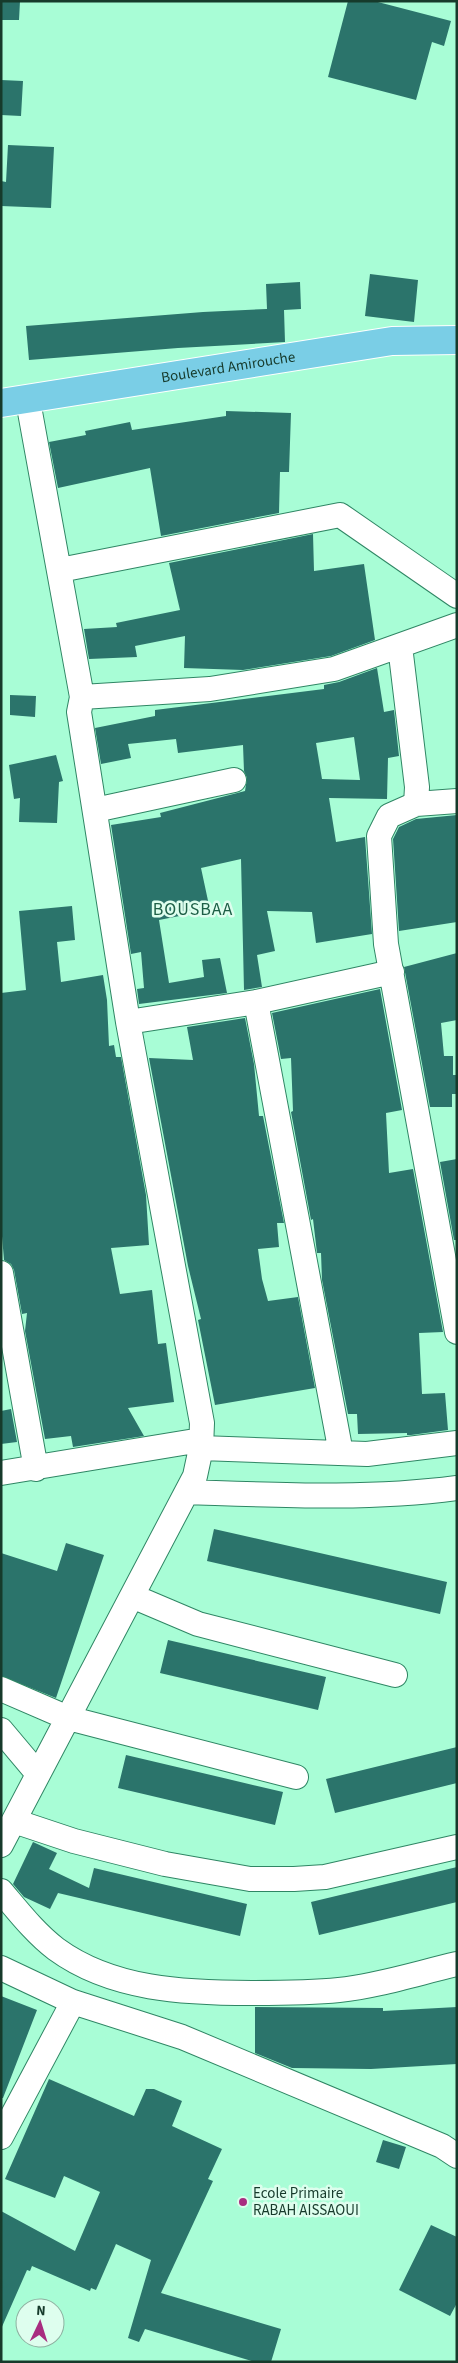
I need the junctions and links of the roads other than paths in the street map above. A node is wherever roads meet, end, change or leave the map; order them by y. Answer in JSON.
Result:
{"nodes":[{"id":1,"x":457,"y":340,"type":"edge"},
{"id":2,"x":14,"y":402,"type":"edge"},
{"id":3,"x":60,"y":570,"type":"junction"},
{"id":4,"x":457,"y":596,"type":"edge"},
{"id":5,"x":457,"y":625,"type":"edge"},
{"id":6,"x":400,"y":646,"type":"junction"},
{"id":7,"x":82,"y":697,"type":"junction"},
{"id":8,"x":234,"y":780,"type":"dead end"},
{"id":9,"x":457,"y":801,"type":"edge"},
{"id":10,"x":416,"y":804,"type":"junction"},
{"id":11,"x":95,"y":810,"type":"junction"},
{"id":12,"x":392,"y":972,"type":"junction"},
{"id":13,"x":256,"y":1002,"type":"junction"},
{"id":14,"x":128,"y":1022,"type":"junction"},
{"id":15,"x":1,"y":1274,"type":"edge"},
{"id":16,"x":457,"y":1332,"type":"edge"},
{"id":17,"x":457,"y":1443,"type":"edge"},
{"id":18,"x":201,"y":1444,"type":"junction"},
{"id":19,"x":341,"y":1453,"type":"junction"},
{"id":20,"x":36,"y":1469,"type":"junction"},
{"id":21,"x":1,"y":1474,"type":"edge"},
{"id":22,"x":457,"y":1488,"type":"edge"},
{"id":23,"x":187,"y":1492,"type":"junction"},
{"id":24,"x":132,"y":1596,"type":"junction"},
{"id":25,"x":395,"y":1675,"type":"dead end"},
{"id":26,"x":1,"y":1689,"type":"edge"},
{"id":27,"x":68,"y":1718,"type":"junction"},
{"id":28,"x":1,"y":1730,"type":"edge"},
{"id":29,"x":38,"y":1774,"type":"junction"},
{"id":30,"x":296,"y":1777,"type":"dead end"},
{"id":31,"x":6,"y":1835,"type":"edge"},
{"id":32,"x":457,"y":1847,"type":"edge"},
{"id":33,"x":1,"y":1891,"type":"edge"},
{"id":34,"x":457,"y":1964,"type":"edge"},
{"id":35,"x":1,"y":1968,"type":"edge"},
{"id":36,"x":73,"y":2002,"type":"junction"},
{"id":37,"x":1,"y":2137,"type":"edge"},
{"id":38,"x":457,"y":2156,"type":"edge"}],
"edges":[{"from":1,"to":2,"type":"main road","name":"Boulevard Amirouche"},
{"from":2,"to":3,"type":"street"},
{"from":3,"to":4,"type":"street"},
{"from":3,"to":7,"type":"street"},
{"from":5,"to":6,"type":"street"},
{"from":6,"to":7,"type":"street"},
{"from":6,"to":10,"type":"street"},
{"from":7,"to":11,"type":"street"},
{"from":8,"to":11,"type":"street"},
{"from":9,"to":10,"type":"street"},
{"from":10,"to":12,"type":"street"},
{"from":11,"to":14,"type":"street"},
{"from":12,"to":13,"type":"street"},
{"from":12,"to":16,"type":"street"},
{"from":13,"to":14,"type":"street"},
{"from":13,"to":19,"type":"street"},
{"from":14,"to":18,"type":"street"},
{"from":15,"to":20,"type":"street"},
{"from":17,"to":19,"type":"street"},
{"from":18,"to":19,"type":"street"},
{"from":18,"to":20,"type":"street"},
{"from":18,"to":23,"type":"street"},
{"from":20,"to":21,"type":"street"},
{"from":22,"to":23,"type":"street"},
{"from":23,"to":24,"type":"street"},
{"from":24,"to":25,"type":"street"},
{"from":24,"to":27,"type":"street"},
{"from":26,"to":27,"type":"street"},
{"from":27,"to":29,"type":"street"},
{"from":27,"to":30,"type":"street"},
{"from":28,"to":29,"type":"street"},
{"from":29,"to":31,"type":"street"},
{"from":31,"to":32,"type":"street"},
{"from":33,"to":34,"type":"street"},
{"from":35,"to":36,"type":"street"},
{"from":36,"to":37,"type":"street"},
{"from":36,"to":38,"type":"street"}]}
